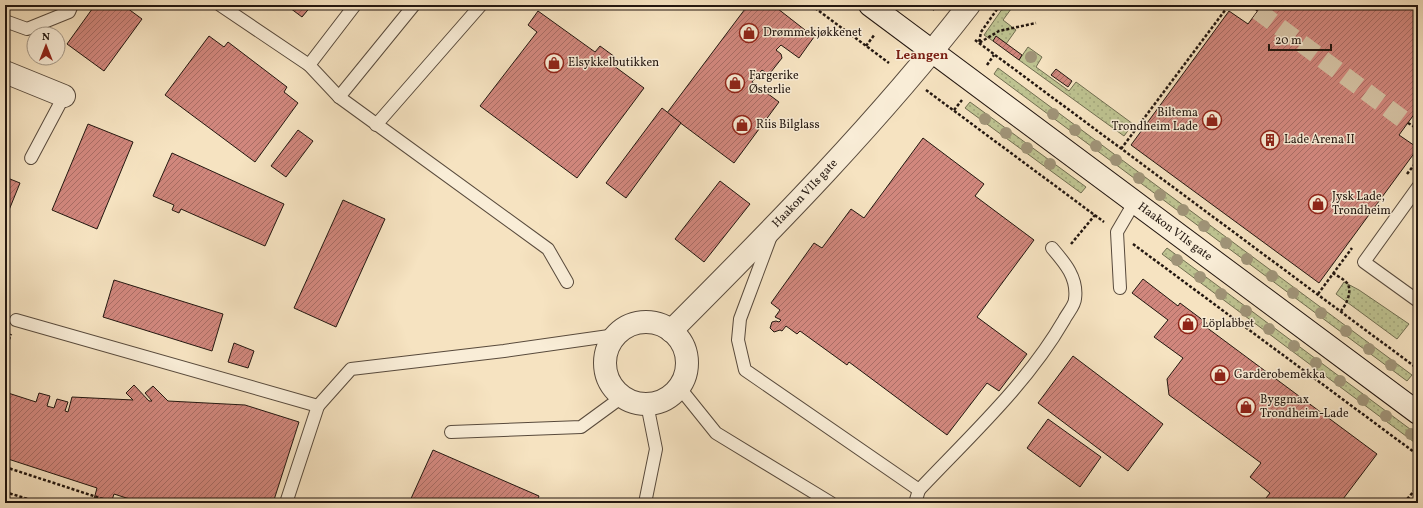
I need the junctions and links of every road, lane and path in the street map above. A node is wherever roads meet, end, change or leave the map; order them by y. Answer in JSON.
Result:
{"nodes":[{"id":1,"x":72,"y":5,"type":"edge"},
{"id":2,"x":220,"y":5,"type":"edge"},
{"id":3,"x":355,"y":5,"type":"edge"},
{"id":4,"x":414,"y":5,"type":"edge"},
{"id":5,"x":481,"y":5,"type":"edge"},
{"id":6,"x":811,"y":5,"type":"edge"},
{"id":7,"x":870,"y":5,"type":"edge"},
{"id":8,"x":928,"y":5,"type":"edge"},
{"id":9,"x":969,"y":5,"type":"edge"},
{"id":10,"x":1000,"y":5,"type":"edge"},
{"id":11,"x":1228,"y":5,"type":"edge"},
{"id":12,"x":1252,"y":5,"type":"edge"},
{"id":13,"x":1258,"y":11,"type":"tunnel mouth"},
{"id":14,"x":938,"y":13,"type":"dead end"},
{"id":15,"x":5,"y":20,"type":"edge"},
{"id":16,"x":1036,"y":23,"type":"dead end"},
{"id":17,"x":876,"y":32,"type":"dead end"},
{"id":18,"x":975,"y":40,"type":"dead end"},
{"id":19,"x":979,"y":43,"type":"junction"},
{"id":20,"x":866,"y":46,"type":"junction"},
{"id":21,"x":933,"y":51,"type":"junction"},
{"id":22,"x":994,"y":55,"type":"junction"},
{"id":23,"x":889,"y":63,"type":"dead end"},
{"id":24,"x":309,"y":65,"type":"junction"},
{"id":25,"x":986,"y":67,"type":"dead end"},
{"id":26,"x":5,"y":72,"type":"edge"},
{"id":27,"x":924,"y":89,"type":"dead end"},
{"id":28,"x":64,"y":96,"type":"joint"},
{"id":29,"x":339,"y":97,"type":"junction"},
{"id":30,"x":964,"y":97,"type":"dead end"},
{"id":31,"x":954,"y":110,"type":"junction"},
{"id":32,"x":1408,"y":123,"type":"tunnel mouth"},
{"id":33,"x":376,"y":125,"type":"junction"},
{"id":34,"x":1418,"y":128,"type":"edge"},
{"id":35,"x":1121,"y":149,"type":"junction"},
{"id":36,"x":31,"y":158,"type":"dead end"},
{"id":37,"x":1418,"y":187,"type":"edge"},
{"id":38,"x":1134,"y":203,"type":"junction"},
{"id":39,"x":1095,"y":216,"type":"junction"},
{"id":40,"x":774,"y":227,"type":"junction"},
{"id":41,"x":1117,"y":232,"type":"junction"},
{"id":42,"x":1056,"y":253,"type":"joint"},
{"id":43,"x":1333,"y":273,"type":"dead end"},
{"id":44,"x":568,"y":282,"type":"dead end"},
{"id":45,"x":1120,"y":288,"type":"dead end"},
{"id":46,"x":1418,"y":301,"type":"edge"},
{"id":47,"x":1341,"y":311,"type":"junction"},
{"id":48,"x":16,"y":320,"type":"dead end"},
{"id":49,"x":671,"y":331,"type":"junction"},
{"id":50,"x":616,"y":335,"type":"junction"},
{"id":51,"x":1418,"y":369,"type":"edge"},
{"id":52,"x":679,"y":387,"type":"junction"},
{"id":53,"x":622,"y":397,"type":"junction"},
{"id":54,"x":647,"y":404,"type":"junction"},
{"id":55,"x":318,"y":406,"type":"junction"},
{"id":56,"x":1418,"y":413,"type":"edge"},
{"id":57,"x":451,"y":432,"type":"dead end"},
{"id":58,"x":1418,"y":455,"type":"edge"},
{"id":59,"x":5,"y":467,"type":"edge"},
{"id":60,"x":1418,"y":486,"type":"edge"},
{"id":61,"x":919,"y":490,"type":"junction"},
{"id":62,"x":5,"y":492,"type":"edge"},
{"id":63,"x":41,"y":503,"type":"edge"},
{"id":64,"x":115,"y":503,"type":"edge"},
{"id":65,"x":286,"y":503,"type":"edge"},
{"id":66,"x":645,"y":503,"type":"edge"},
{"id":67,"x":831,"y":503,"type":"edge"},
{"id":68,"x":915,"y":503,"type":"edge"},
{"id":69,"x":1404,"y":503,"type":"edge"}],
"edges":[{"from":1,"to":15,"type":"lane"},
{"from":2,"to":24,"type":"lane"},
{"from":3,"to":24,"type":"lane"},
{"from":4,"to":29,"type":"lane"},
{"from":5,"to":33,"type":"lane"},
{"from":6,"to":20,"type":"path"},
{"from":7,"to":21,"type":"street","name":"Haakon VIIs gate"},
{"from":8,"to":14,"type":"path"},
{"from":9,"to":21,"type":"street"},
{"from":10,"to":19,"type":"path"},
{"from":11,"to":35,"type":"path"},
{"from":12,"to":13,"type":"path"},
{"from":16,"to":19,"type":"path"},
{"from":17,"to":20,"type":"path"},
{"from":18,"to":19,"type":"path"},
{"from":19,"to":22,"type":"path"},
{"from":20,"to":23,"type":"path"},
{"from":21,"to":38,"type":"street","name":"Haakon VIIs gate"},
{"from":21,"to":40,"type":"street","name":"Haakon VIIs gate"},
{"from":22,"to":25,"type":"path"},
{"from":22,"to":35,"type":"path"},
{"from":24,"to":29,"type":"lane"},
{"from":26,"to":28,"type":"street"},
{"from":27,"to":31,"type":"path"},
{"from":28,"to":36,"type":"lane"},
{"from":29,"to":33,"type":"lane"},
{"from":30,"to":31,"type":"path"},
{"from":31,"to":39,"type":"path"},
{"from":32,"to":34,"type":"path"},
{"from":33,"to":44,"type":"lane"},
{"from":35,"to":47,"type":"path"},
{"from":37,"to":46,"type":"lane"},
{"from":38,"to":41,"type":"lane"},
{"from":38,"to":56,"type":"street","name":"Haakon VIIs gate"},
{"from":39,"to":41,"type":"path"},
{"from":39,"to":42,"type":"path"},
{"from":40,"to":49,"type":"street","name":"Haakon VIIs gate"},
{"from":40,"to":61,"type":"lane"},
{"from":41,"to":45,"type":"lane"},
{"from":41,"to":58,"type":"path"},
{"from":42,"to":61,"type":"lane"},
{"from":43,"to":47,"type":"path"},
{"from":47,"to":51,"type":"path"},
{"from":48,"to":55,"type":"lane"},
{"from":49,"to":50,"type":"street"},
{"from":49,"to":52,"type":"street"},
{"from":50,"to":53,"type":"street"},
{"from":50,"to":55,"type":"lane"},
{"from":52,"to":54,"type":"street"},
{"from":52,"to":67,"type":"lane"},
{"from":53,"to":54,"type":"street"},
{"from":53,"to":57,"type":"lane"},
{"from":54,"to":66,"type":"lane"},
{"from":55,"to":65,"type":"lane"},
{"from":59,"to":64,"type":"path"},
{"from":60,"to":69,"type":"path"},
{"from":61,"to":68,"type":"lane"},
{"from":62,"to":63,"type":"path"}]}
